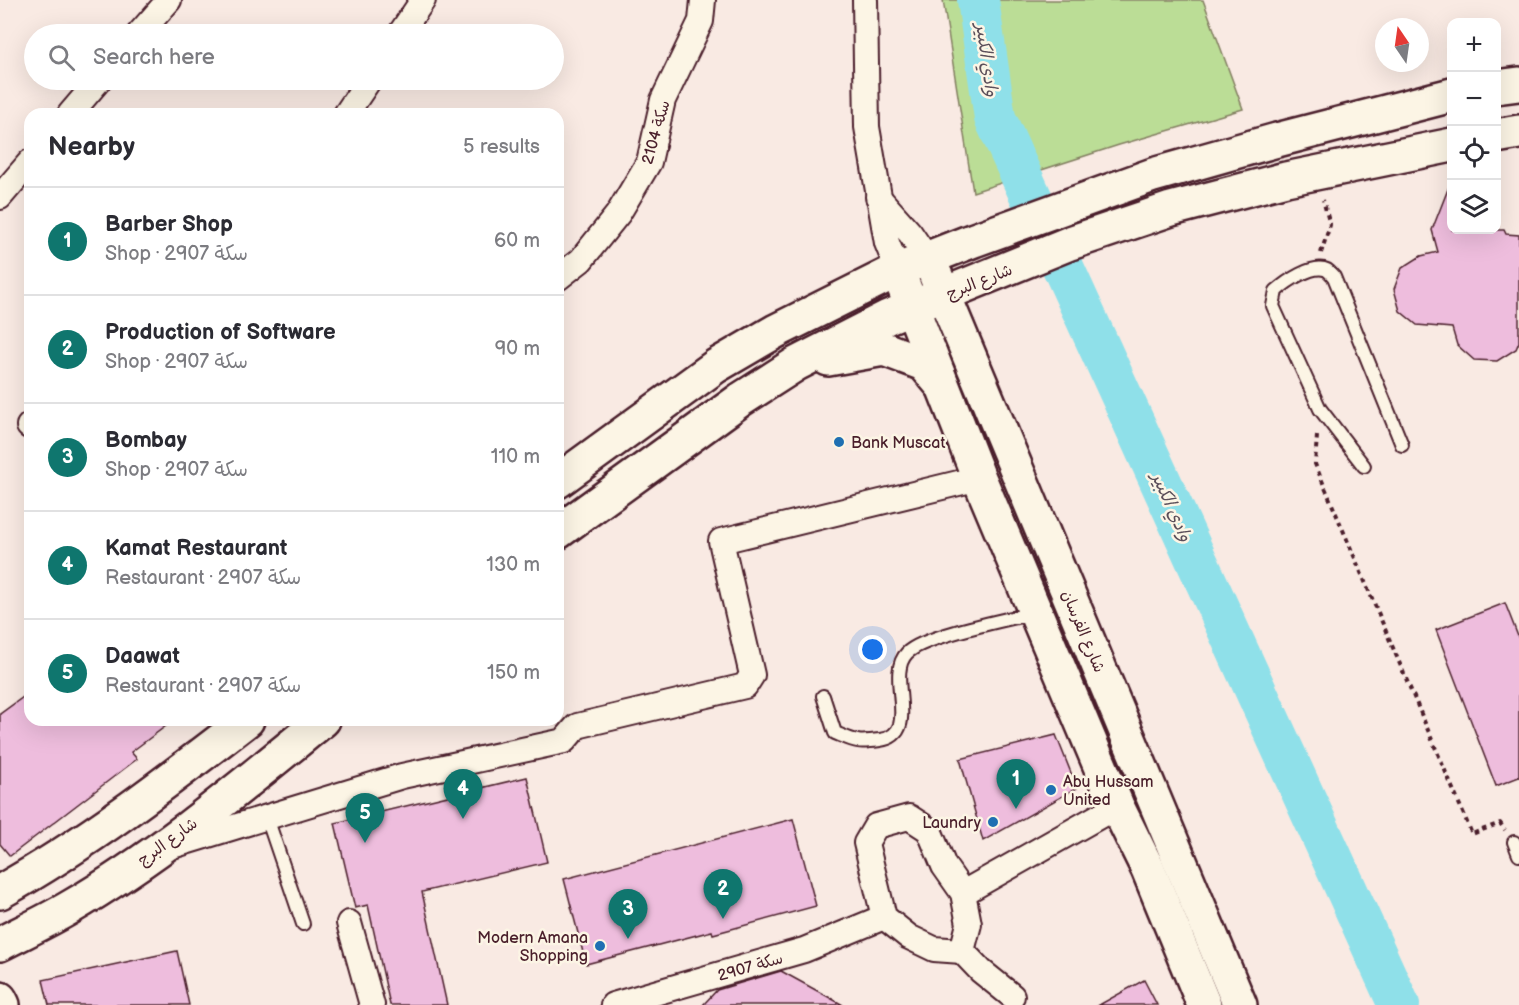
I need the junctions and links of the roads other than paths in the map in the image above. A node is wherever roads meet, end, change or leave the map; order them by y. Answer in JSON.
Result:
{"nodes":[{"id":1,"x":169,"y":0,"type":"edge"},
{"id":2,"x":423,"y":0,"type":"edge"},
{"id":3,"x":703,"y":0,"type":"edge"},
{"id":4,"x":865,"y":0,"type":"edge"},
{"id":5,"x":148,"y":24,"type":"edge"},
{"id":6,"x":407,"y":24,"type":"edge"},
{"id":7,"x":1519,"y":84,"type":"edge"},
{"id":8,"x":1501,"y":86,"type":"edge"},
{"id":9,"x":90,"y":90,"type":"edge"},
{"id":10,"x":362,"y":90,"type":"edge"},
{"id":11,"x":1447,"y":96,"type":"edge"},
{"id":12,"x":75,"y":108,"type":"edge"},
{"id":13,"x":350,"y":108,"type":"edge"},
{"id":14,"x":1519,"y":132,"type":"edge"},
{"id":15,"x":1501,"y":136,"type":"edge"},
{"id":16,"x":1501,"y":137,"type":"edge"},
{"id":17,"x":1519,"y":139,"type":"edge"},
{"id":18,"x":1447,"y":146,"type":"edge"},
{"id":19,"x":24,"y":169,"type":"edge"},
{"id":20,"x":0,"y":197,"type":"edge"},
{"id":21,"x":913,"y":264,"type":"junction"},
{"id":22,"x":564,"y":273,"type":"edge"},
{"id":23,"x":946,"y":295,"type":"junction"},
{"id":24,"x":912,"y":308,"type":"junction"},
{"id":25,"x":796,"y":364,"type":"junction"},
{"id":26,"x":942,"y":386,"type":"junction"},
{"id":27,"x":1402,"y":445,"type":"dead end"},
{"id":28,"x":1364,"y":466,"type":"dead end"},
{"id":29,"x":564,"y":477,"type":"edge"},
{"id":30,"x":979,"y":478,"type":"junction"},
{"id":31,"x":564,"y":521,"type":"edge"},
{"id":32,"x":1036,"y":612,"type":"junction"},
{"id":33,"x":824,"y":696,"type":"dead end"},
{"id":34,"x":239,"y":726,"type":"edge"},
{"id":35,"x":316,"y":726,"type":"edge"},
{"id":36,"x":1117,"y":806,"type":"junction"},
{"id":37,"x":267,"y":818,"type":"junction"},
{"id":38,"x":1514,"y":842,"type":"road end"},
{"id":39,"x":156,"y":850,"type":"junction"},
{"id":40,"x":1519,"y":855,"type":"edge"},
{"id":41,"x":0,"y":892,"type":"edge"},
{"id":42,"x":963,"y":893,"type":"junction"},
{"id":43,"x":884,"y":917,"type":"junction"},
{"id":44,"x":349,"y":923,"type":"dead end"},
{"id":45,"x":303,"y":924,"type":"dead end"},
{"id":46,"x":0,"y":944,"type":"edge"},
{"id":47,"x":962,"y":951,"type":"junction"},
{"id":48,"x":1012,"y":996,"type":"dead end"},
{"id":49,"x":0,"y":999,"type":"edge"},
{"id":50,"x":640,"y":1002,"type":"edge"},
{"id":51,"x":3,"y":1005,"type":"edge"},
{"id":52,"x":372,"y":1005,"type":"edge"},
{"id":53,"x":613,"y":1005,"type":"edge"},
{"id":54,"x":1204,"y":1005,"type":"edge"},
{"id":55,"x":1240,"y":1005,"type":"edge"}],
"edges":[{"from":1,"to":5,"type":"street"},
{"from":2,"to":6,"type":"street"},
{"from":3,"to":22,"type":"street","name":"سكة 2104"},
{"from":4,"to":21,"type":"street"},
{"from":7,"to":8,"type":"main road"},
{"from":9,"to":12,"type":"street"},
{"from":10,"to":13,"type":"street"},
{"from":11,"to":21,"type":"main road"},
{"from":14,"to":15,"type":"main road"},
{"from":16,"to":17,"type":"main road"},
{"from":18,"to":23,"type":"main road","name":"شارع البرج"},
{"from":19,"to":20,"type":"street"},
{"from":21,"to":23,"type":"main road","name":"شارع الفرسان"},
{"from":21,"to":24,"type":"main road"},
{"from":21,"to":29,"type":"main road"},
{"from":23,"to":24,"type":"main road","name":"شارع البرج"},
{"from":23,"to":55,"type":"main road","name":"شارع الفرسان"},
{"from":24,"to":25,"type":"main road","name":"شارع البرج"},
{"from":24,"to":26,"type":"main road"},
{"from":25,"to":26,"type":"main road"},
{"from":25,"to":31,"type":"main road","name":"شارع البرج"},
{"from":26,"to":30,"type":"main road"},
{"from":27,"to":28,"type":"lane"},
{"from":30,"to":32,"type":"main road"},
{"from":30,"to":37,"type":"street"},
{"from":32,"to":33,"type":"lane"},
{"from":32,"to":36,"type":"main road"},
{"from":34,"to":41,"type":"main road"},
{"from":35,"to":39,"type":"main road","name":"شارع البرج"},
{"from":36,"to":42,"type":"street"},
{"from":36,"to":54,"type":"main road"},
{"from":37,"to":39,"type":"street"},
{"from":37,"to":45,"type":"lane"},
{"from":38,"to":40,"type":"lane"},
{"from":39,"to":46,"type":"main road","name":"شارع البرج"},
{"from":42,"to":43,"type":"street"},
{"from":42,"to":47,"type":"street"},
{"from":43,"to":47,"type":"street"},
{"from":43,"to":50,"type":"street","name":"سكة 2907"},
{"from":44,"to":52,"type":"street"},
{"from":47,"to":48,"type":"street"},
{"from":49,"to":51,"type":"main road"},
{"from":50,"to":53,"type":"street","name":"سكة 2907"}]}
